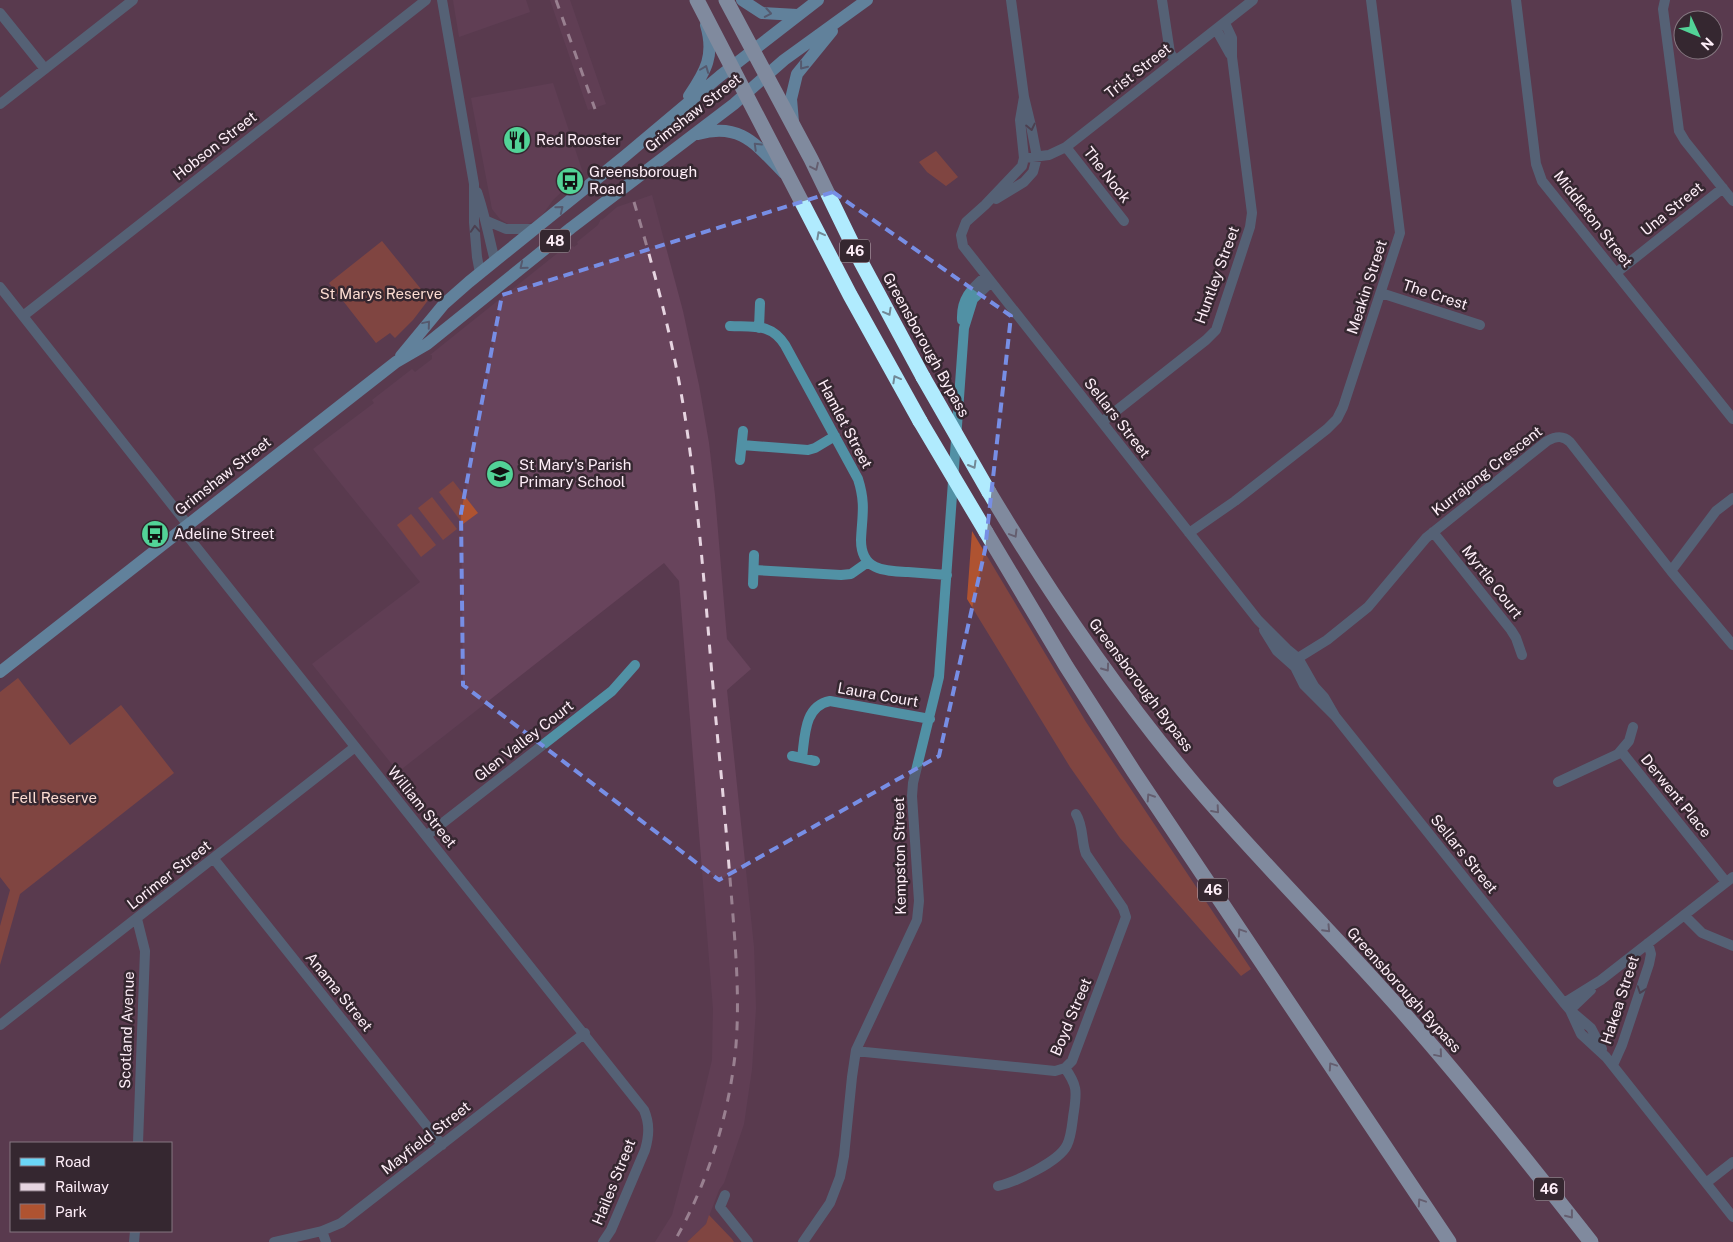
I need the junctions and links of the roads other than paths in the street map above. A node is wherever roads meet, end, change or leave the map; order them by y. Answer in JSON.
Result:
{"nodes":[{"id":1,"x":133,"y":0,"type":"edge"},
{"id":2,"x":426,"y":0,"type":"edge"},
{"id":3,"x":442,"y":0,"type":"edge"},
{"id":4,"x":726,"y":0,"type":"edge"},
{"id":5,"x":742,"y":0,"type":"edge"},
{"id":6,"x":818,"y":0,"type":"edge"},
{"id":7,"x":867,"y":0,"type":"edge"},
{"id":8,"x":1010,"y":0,"type":"edge"},
{"id":9,"x":1162,"y":0,"type":"edge"},
{"id":10,"x":1253,"y":0,"type":"edge"},
{"id":11,"x":1371,"y":0,"type":"edge"},
{"id":12,"x":1516,"y":0,"type":"edge"},
{"id":13,"x":1664,"y":0,"type":"edge"},
{"id":14,"x":700,"y":5,"type":"edge"},
{"id":15,"x":0,"y":13,"type":"edge"},
{"id":16,"x":797,"y":15,"type":"junction"},
{"id":17,"x":846,"y":16,"type":"junction"},
{"id":18,"x":1220,"y":26,"type":"junction"},
{"id":19,"x":753,"y":51,"type":"junction"},
{"id":20,"x":1176,"y":61,"type":"junction"},
{"id":21,"x":732,"y":66,"type":"junction"},
{"id":22,"x":45,"y":69,"type":"junction"},
{"id":23,"x":767,"y":75,"type":"junction"},
{"id":24,"x":746,"y":93,"type":"junction"},
{"id":25,"x":1024,"y":96,"type":"junction"},
{"id":26,"x":0,"y":104,"type":"edge"},
{"id":27,"x":680,"y":111,"type":"junction"},
{"id":28,"x":793,"y":124,"type":"junction"},
{"id":29,"x":693,"y":135,"type":"junction"},
{"id":30,"x":1066,"y":148,"type":"junction"},
{"id":31,"x":1037,"y":157,"type":"junction"},
{"id":32,"x":1024,"y":158,"type":"junction"},
{"id":33,"x":791,"y":180,"type":"junction"},
{"id":34,"x":474,"y":184,"type":"junction"},
{"id":35,"x":1723,"y":188,"type":"junction"},
{"id":36,"x":1733,"y":201,"type":"edge"},
{"id":37,"x":986,"y":205,"type":"junction"},
{"id":38,"x":486,"y":221,"type":"junction"},
{"id":39,"x":1124,"y":221,"type":"dead end"},
{"id":40,"x":535,"y":229,"type":"junction"},
{"id":41,"x":495,"y":261,"type":"junction"},
{"id":42,"x":480,"y":273,"type":"junction"},
{"id":43,"x":1616,"y":273,"type":"junction"},
{"id":44,"x":988,"y":279,"type":"junction"},
{"id":45,"x":0,"y":287,"type":"edge"},
{"id":46,"x":494,"y":290,"type":"junction"},
{"id":47,"x":1381,"y":293,"type":"junction"},
{"id":48,"x":760,"y":303,"type":"dead end"},
{"id":49,"x":24,"y":316,"type":"junction"},
{"id":50,"x":1480,"y":325,"type":"dead end"},
{"id":51,"x":730,"y":326,"type":"dead end"},
{"id":52,"x":760,"y":328,"type":"junction"},
{"id":53,"x":396,"y":362,"type":"junction"},
{"id":54,"x":1733,"y":419,"type":"edge"},
{"id":55,"x":1102,"y":422,"type":"junction"},
{"id":56,"x":743,"y":431,"type":"dead end"},
{"id":57,"x":835,"y":436,"type":"junction"},
{"id":58,"x":742,"y":445,"type":"junction"},
{"id":59,"x":740,"y":460,"type":"dead end"},
{"id":60,"x":1733,"y":498,"type":"edge"},
{"id":61,"x":185,"y":527,"type":"junction"},
{"id":62,"x":1433,"y":532,"type":"junction"},
{"id":63,"x":1192,"y":536,"type":"junction"},
{"id":64,"x":754,"y":555,"type":"dead end"},
{"id":65,"x":868,"y":562,"type":"junction"},
{"id":66,"x":754,"y":570,"type":"junction"},
{"id":67,"x":1671,"y":571,"type":"junction"},
{"id":68,"x":947,"y":575,"type":"junction"},
{"id":69,"x":753,"y":584,"type":"dead end"},
{"id":70,"x":1733,"y":645,"type":"edge"},
{"id":71,"x":1522,"y":655,"type":"dead end"},
{"id":72,"x":1299,"y":663,"type":"junction"},
{"id":73,"x":634,"y":665,"type":"dead end"},
{"id":74,"x":0,"y":672,"type":"edge"},
{"id":75,"x":930,"y":719,"type":"junction"},
{"id":76,"x":1633,"y":727,"type":"dead end"},
{"id":77,"x":355,"y":747,"type":"junction"},
{"id":78,"x":1621,"y":752,"type":"junction"},
{"id":79,"x":815,"y":761,"type":"dead end"},
{"id":80,"x":1558,"y":782,"type":"dead end"},
{"id":81,"x":1076,"y":814,"type":"dead end"},
{"id":82,"x":426,"y":836,"type":"junction"},
{"id":83,"x":214,"y":859,"type":"junction"},
{"id":84,"x":1730,"y":880,"type":"edge"},
{"id":85,"x":1684,"y":915,"type":"junction"},
{"id":86,"x":137,"y":919,"type":"junction"},
{"id":87,"x":1648,"y":943,"type":"junction"},
{"id":88,"x":1733,"y":946,"type":"edge"},
{"id":89,"x":1567,"y":1007,"type":"junction"},
{"id":90,"x":0,"y":1025,"type":"edge"},
{"id":91,"x":584,"y":1034,"type":"junction"},
{"id":92,"x":856,"y":1050,"type":"junction"},
{"id":93,"x":1609,"y":1061,"type":"junction"},
{"id":94,"x":1065,"y":1068,"type":"junction"},
{"id":95,"x":640,"y":1103,"type":"joint"},
{"id":96,"x":138,"y":1142,"type":"edge"},
{"id":97,"x":442,"y":1145,"type":"junction"},
{"id":98,"x":1733,"y":1162,"type":"edge"},
{"id":99,"x":1706,"y":1183,"type":"junction"},
{"id":100,"x":998,"y":1186,"type":"dead end"},
{"id":101,"x":724,"y":1195,"type":"dead end"},
{"id":102,"x":720,"y":1208,"type":"junction"},
{"id":103,"x":1733,"y":1217,"type":"edge"},
{"id":104,"x":716,"y":1218,"type":"dead end"},
{"id":105,"x":322,"y":1231,"type":"junction"},
{"id":106,"x":274,"y":1242,"type":"edge"},
{"id":107,"x":326,"y":1242,"type":"edge"},
{"id":108,"x":603,"y":1242,"type":"edge"},
{"id":109,"x":748,"y":1242,"type":"edge"},
{"id":110,"x":804,"y":1242,"type":"edge"},
{"id":111,"x":1449,"y":1242,"type":"edge"},
{"id":112,"x":1591,"y":1242,"type":"edge"}],
"edges":[{"from":1,"to":22,"type":"street"},
{"from":2,"to":49,"type":"street","name":"Hobson Street"},
{"from":3,"to":34,"type":"street"},
{"from":4,"to":19,"type":"highway","number":"46"},
{"from":5,"to":16,"type":"main road","one_way":true},
{"from":6,"to":16,"type":"main road","name":"Grimshaw Street","number":"48"},
{"from":7,"to":17,"type":"main road","name":"Grimshaw Street","number":"48"},
{"from":8,"to":25,"type":"street"},
{"from":9,"to":20,"type":"street"},
{"from":10,"to":18,"type":"street","name":"Trist Street"},
{"from":11,"to":47,"type":"street","name":"Meakin Street"},
{"from":12,"to":43,"type":"street","name":"Middleton Street"},
{"from":13,"to":35,"type":"street"},
{"from":14,"to":21,"type":"highway","number":"46"},
{"from":27,"to":14,"type":"main road","one_way":true},
{"from":15,"to":22,"type":"street"},
{"from":16,"to":19,"type":"main road","name":"Grimshaw Street","number":"48"},
{"from":17,"to":23,"type":"main road","name":"Grimshaw Street","number":"48"},
{"from":17,"to":28,"type":"main road","one_way":true},
{"from":18,"to":20,"type":"street","name":"Trist Street"},
{"from":18,"to":55,"type":"street","name":"Huntley Street"},
{"from":19,"to":21,"type":"main road","name":"Grimshaw Street","number":"48"},
{"from":19,"to":23,"type":"highway","number":"46"},
{"from":20,"to":30,"type":"street","name":"Trist Street"},
{"from":21,"to":24,"type":"highway","number":"46"},
{"from":21,"to":27,"type":"main road","name":"Grimshaw Street","number":"48"},
{"from":22,"to":26,"type":"street"},
{"from":23,"to":24,"type":"main road","name":"Grimshaw Street","number":"48"},
{"from":23,"to":28,"type":"highway","name":"Greensborough Bypass","number":"46"},
{"from":24,"to":29,"type":"main road","name":"Grimshaw Street","number":"48"},
{"from":24,"to":33,"type":"highway","number":"46"},
{"from":25,"to":31,"type":"street","one_way":true},
{"from":25,"to":32,"type":"street"},
{"from":40,"to":27,"type":"main road","name":"Grimshaw Street","number":"48","one_way":true},
{"from":28,"to":112,"type":"highway","name":"Greensborough Bypass","number":"46","one_way":true,"bridge":true},
{"from":33,"to":29,"type":"main road","one_way":true},
{"from":29,"to":46,"type":"main road","name":"Grimshaw Street","number":"48","one_way":true},
{"from":30,"to":31,"type":"street","name":"Trist Street"},
{"from":30,"to":39,"type":"street","name":"The Nook"},
{"from":31,"to":32,"type":"street","name":"Trist Street"},
{"from":31,"to":37,"type":"street"},
{"from":32,"to":37,"type":"street"},
{"from":111,"to":33,"type":"highway","number":"46","one_way":true,"bridge":true},
{"from":34,"to":38,"type":"street"},
{"from":42,"to":34,"type":"street","one_way":true},
{"from":35,"to":36,"type":"street"},
{"from":35,"to":43,"type":"street","name":"Una Street"},
{"from":37,"to":44,"type":"street","name":"Sellars Street"},
{"from":38,"to":40,"type":"street"},
{"from":38,"to":41,"type":"street"},
{"from":40,"to":41,"type":"main road","name":"Grimshaw Street","number":"48"},
{"from":41,"to":42,"type":"main road","name":"Grimshaw Street","number":"48"},
{"from":41,"to":46,"type":"main road"},
{"from":42,"to":46,"type":"main road"},
{"from":53,"to":42,"type":"main road","name":"Grimshaw Street","number":"48","one_way":true},
{"from":43,"to":54,"type":"street","name":"Middleton Street"},
{"from":44,"to":55,"type":"street","name":"Sellars Street"},
{"from":44,"to":68,"type":"street","name":"Kempston Street"},
{"from":45,"to":49,"type":"street"},
{"from":46,"to":53,"type":"main road","name":"Grimshaw Street","number":"48"},
{"from":47,"to":50,"type":"street","name":"The Crest"},
{"from":47,"to":63,"type":"street","name":"Meakin Street"},
{"from":48,"to":52,"type":"street"},
{"from":49,"to":61,"type":"street"},
{"from":51,"to":52,"type":"street","name":"Hamlet Street"},
{"from":52,"to":57,"type":"street","name":"Hamlet Street"},
{"from":53,"to":61,"type":"main road","name":"Grimshaw Street","number":"48"},
{"from":55,"to":63,"type":"street","name":"Sellars Street"},
{"from":56,"to":58,"type":"street"},
{"from":57,"to":58,"type":"street"},
{"from":57,"to":65,"type":"street","name":"Hamlet Street"},
{"from":58,"to":59,"type":"street"},
{"from":60,"to":67,"type":"street"},
{"from":61,"to":74,"type":"main road","name":"Grimshaw Street","number":"48"},
{"from":61,"to":77,"type":"street","name":"William Street"},
{"from":62,"to":67,"type":"street","name":"Kurrajong Crescent"},
{"from":62,"to":71,"type":"street","name":"Myrtle Court"},
{"from":62,"to":72,"type":"street","name":"Kurrajong Crescent"},
{"from":63,"to":72,"type":"street","name":"Sellars Street"},
{"from":64,"to":66,"type":"street"},
{"from":65,"to":66,"type":"street"},
{"from":65,"to":68,"type":"street"},
{"from":66,"to":69,"type":"street"},
{"from":67,"to":70,"type":"street","name":"Kurrajong Crescent"},
{"from":68,"to":75,"type":"street","name":"Kempston Street"},
{"from":72,"to":89,"type":"street","name":"Sellars Street"},
{"from":73,"to":82,"type":"street","name":"Glen Valley Court"},
{"from":75,"to":79,"type":"street","name":"Laura Court"},
{"from":75,"to":92,"type":"street","name":"Kempston Street"},
{"from":76,"to":78,"type":"street","name":"Derwent Place"},
{"from":77,"to":82,"type":"street","name":"William Street"},
{"from":77,"to":83,"type":"street","name":"Lorimer Street"},
{"from":78,"to":80,"type":"street","name":"Derwent Place"},
{"from":78,"to":84,"type":"street","name":"Derwent Place"},
{"from":81,"to":94,"type":"street","name":"Boyd Street"},
{"from":82,"to":91,"type":"street","name":"William Street"},
{"from":83,"to":86,"type":"street","name":"Lorimer Street"},
{"from":83,"to":97,"type":"street","name":"Anama Street"},
{"from":84,"to":85,"type":"street","name":"Hakea Street"},
{"from":85,"to":87,"type":"street","name":"Hakea Street"},
{"from":85,"to":88,"type":"street"},
{"from":86,"to":90,"type":"street","name":"Lorimer Street"},
{"from":86,"to":96,"type":"street","name":"Scotland Avenue"},
{"from":87,"to":89,"type":"street","name":"Hakea Street"},
{"from":87,"to":93,"type":"street","name":"Hakea Street","one_way":true},
{"from":89,"to":93,"type":"street","name":"Sellars Street"},
{"from":91,"to":95,"type":"street","name":"William Street"},
{"from":91,"to":97,"type":"street","name":"Mayfield Street"},
{"from":92,"to":94,"type":"street","name":"Boyd Street"},
{"from":92,"to":110,"type":"street","name":"Kempston Street"},
{"from":93,"to":99,"type":"street","name":"Sellars Street"},
{"from":94,"to":100,"type":"street"},
{"from":95,"to":108,"type":"street","name":"Hailes Street"},
{"from":97,"to":105,"type":"street","name":"Mayfield Street"},
{"from":98,"to":99,"type":"street"},
{"from":99,"to":103,"type":"street","name":"Sellars Street"},
{"from":101,"to":102,"type":"street"},
{"from":102,"to":104,"type":"street"},
{"from":102,"to":109,"type":"street"},
{"from":105,"to":106,"type":"street","name":"Mayfield Street"},
{"from":105,"to":107,"type":"street"}]}
